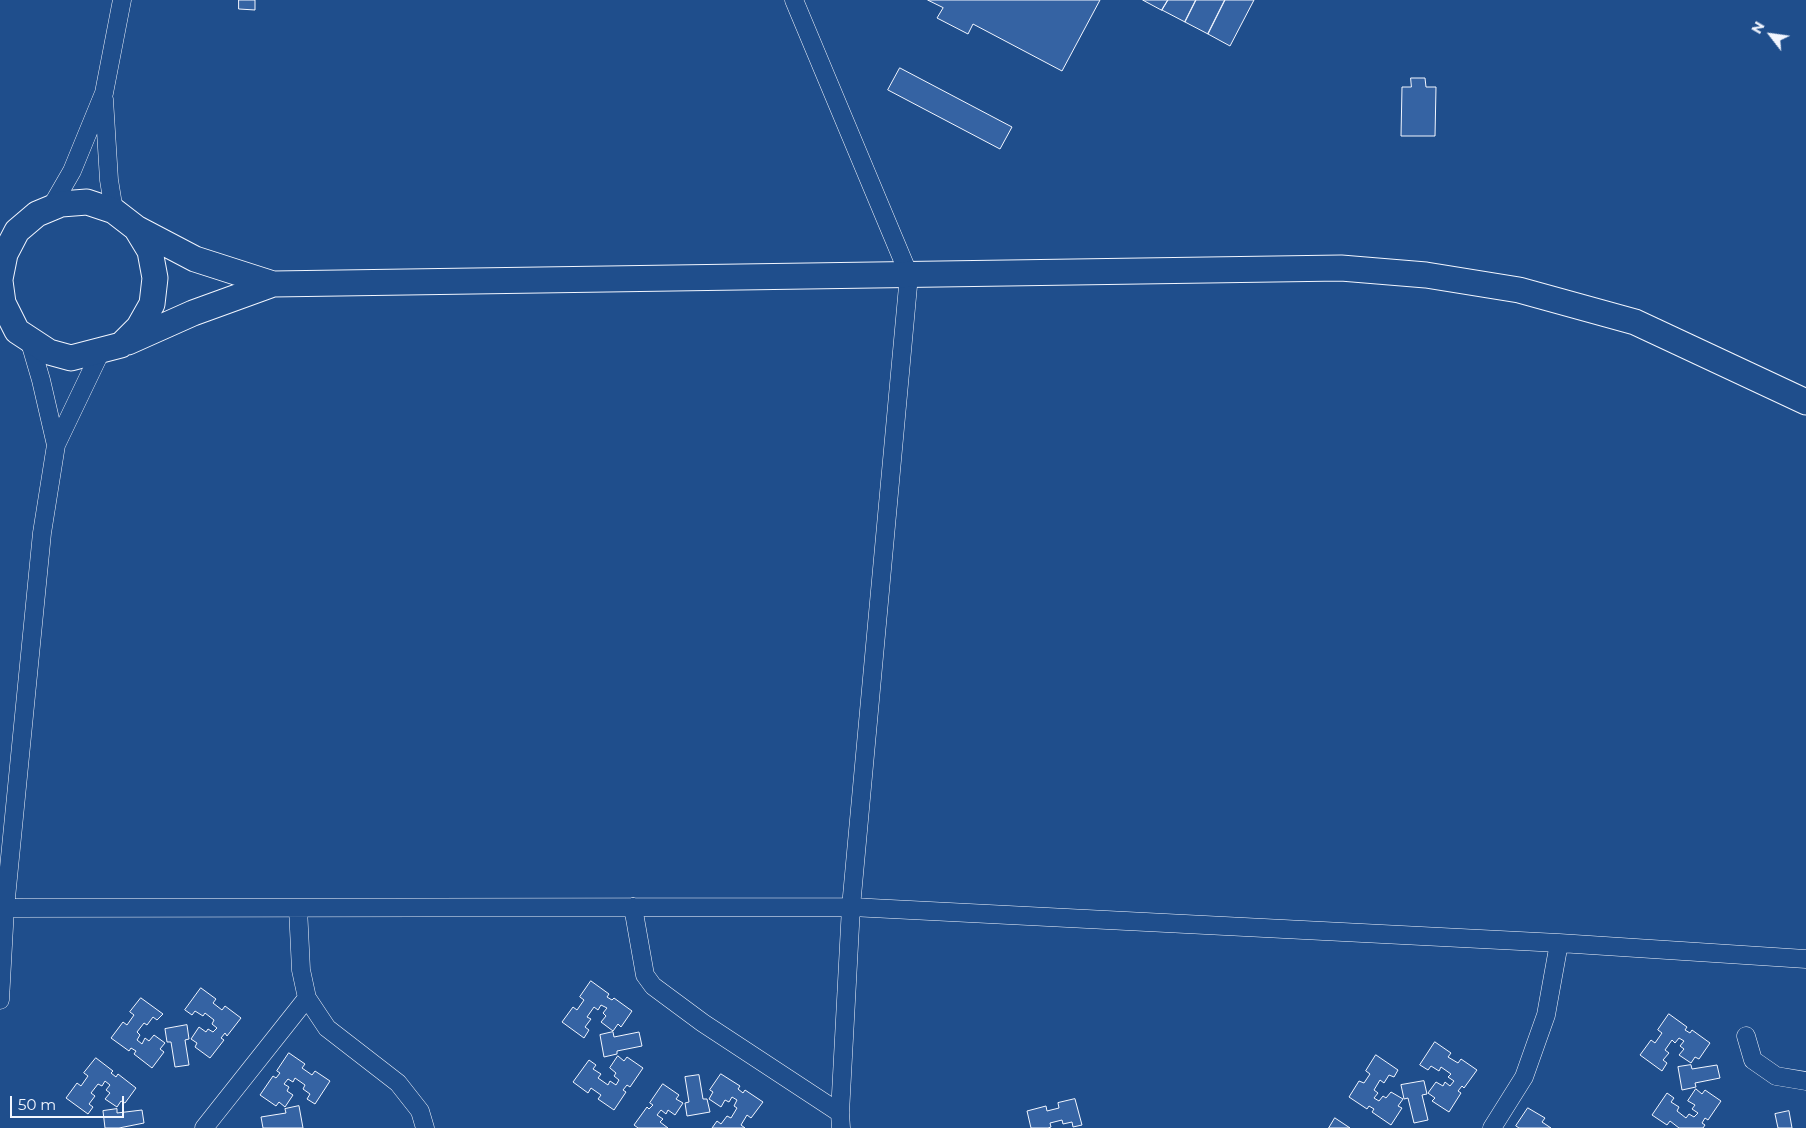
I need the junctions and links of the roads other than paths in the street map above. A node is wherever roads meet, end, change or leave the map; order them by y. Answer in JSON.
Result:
{"nodes":[{"id":1,"x":122,"y":0,"type":"edge"},
{"id":2,"x":794,"y":0,"type":"edge"},
{"id":3,"x":104,"y":93,"type":"junction"},
{"id":4,"x":50,"y":208,"type":"junction"},
{"id":5,"x":114,"y":211,"type":"junction"},
{"id":6,"x":136,"y":228,"type":"junction"},
{"id":7,"x":9,"y":235,"type":"edge"},
{"id":8,"x":909,"y":275,"type":"junction"},
{"id":9,"x":0,"y":280,"type":"edge"},
{"id":10,"x":273,"y":284,"type":"junction"},
{"id":11,"x":15,"y":332,"type":"edge"},
{"id":12,"x":111,"y":348,"type":"junction"},
{"id":13,"x":1806,"y":402,"type":"edge"},
{"id":14,"x":56,"y":445,"type":"junction"},
{"id":15,"x":633,"y":907,"type":"junction"},
{"id":16,"x":851,"y":907,"type":"junction"},
{"id":17,"x":3,"y":908,"type":"edge"},
{"id":18,"x":298,"y":908,"type":"junction"},
{"id":19,"x":1559,"y":943,"type":"junction"},
{"id":20,"x":1806,"y":959,"type":"edge"},
{"id":21,"x":307,"y":998,"type":"junction"},
{"id":22,"x":0,"y":1000,"type":"edge"},
{"id":23,"x":1746,"y":1036,"type":"dead end"},
{"id":24,"x":1806,"y":1081,"type":"edge"},
{"id":25,"x":841,"y":1121,"type":"edge"},
{"id":26,"x":204,"y":1128,"type":"edge"},
{"id":27,"x":425,"y":1128,"type":"edge"},
{"id":28,"x":1492,"y":1128,"type":"edge"}],
"edges":[{"from":1,"to":3,"type":"street"},
{"from":2,"to":8,"type":"street"},
{"from":3,"to":4,"type":"street"},
{"from":3,"to":5,"type":"street"},
{"from":4,"to":5,"type":"highway"},
{"from":4,"to":7,"type":"highway"},
{"from":5,"to":6,"type":"highway"},
{"from":6,"to":10,"type":"highway"},
{"from":6,"to":12,"type":"highway"},
{"from":7,"to":9,"type":"highway"},
{"from":8,"to":10,"type":"highway"},
{"from":8,"to":13,"type":"highway"},
{"from":8,"to":16,"type":"street"},
{"from":9,"to":11,"type":"highway"},
{"from":10,"to":12,"type":"highway"},
{"from":11,"to":12,"type":"highway"},
{"from":11,"to":14,"type":"street"},
{"from":12,"to":14,"type":"street"},
{"from":14,"to":17,"type":"street"},
{"from":15,"to":16,"type":"street"},
{"from":15,"to":18,"type":"street"},
{"from":15,"to":25,"type":"street"},
{"from":16,"to":19,"type":"street"},
{"from":16,"to":25,"type":"street"},
{"from":17,"to":18,"type":"street"},
{"from":17,"to":22,"type":"street"},
{"from":18,"to":21,"type":"street"},
{"from":19,"to":20,"type":"street"},
{"from":19,"to":28,"type":"street"},
{"from":21,"to":26,"type":"street"},
{"from":21,"to":27,"type":"street"},
{"from":23,"to":24,"type":"street"}]}
